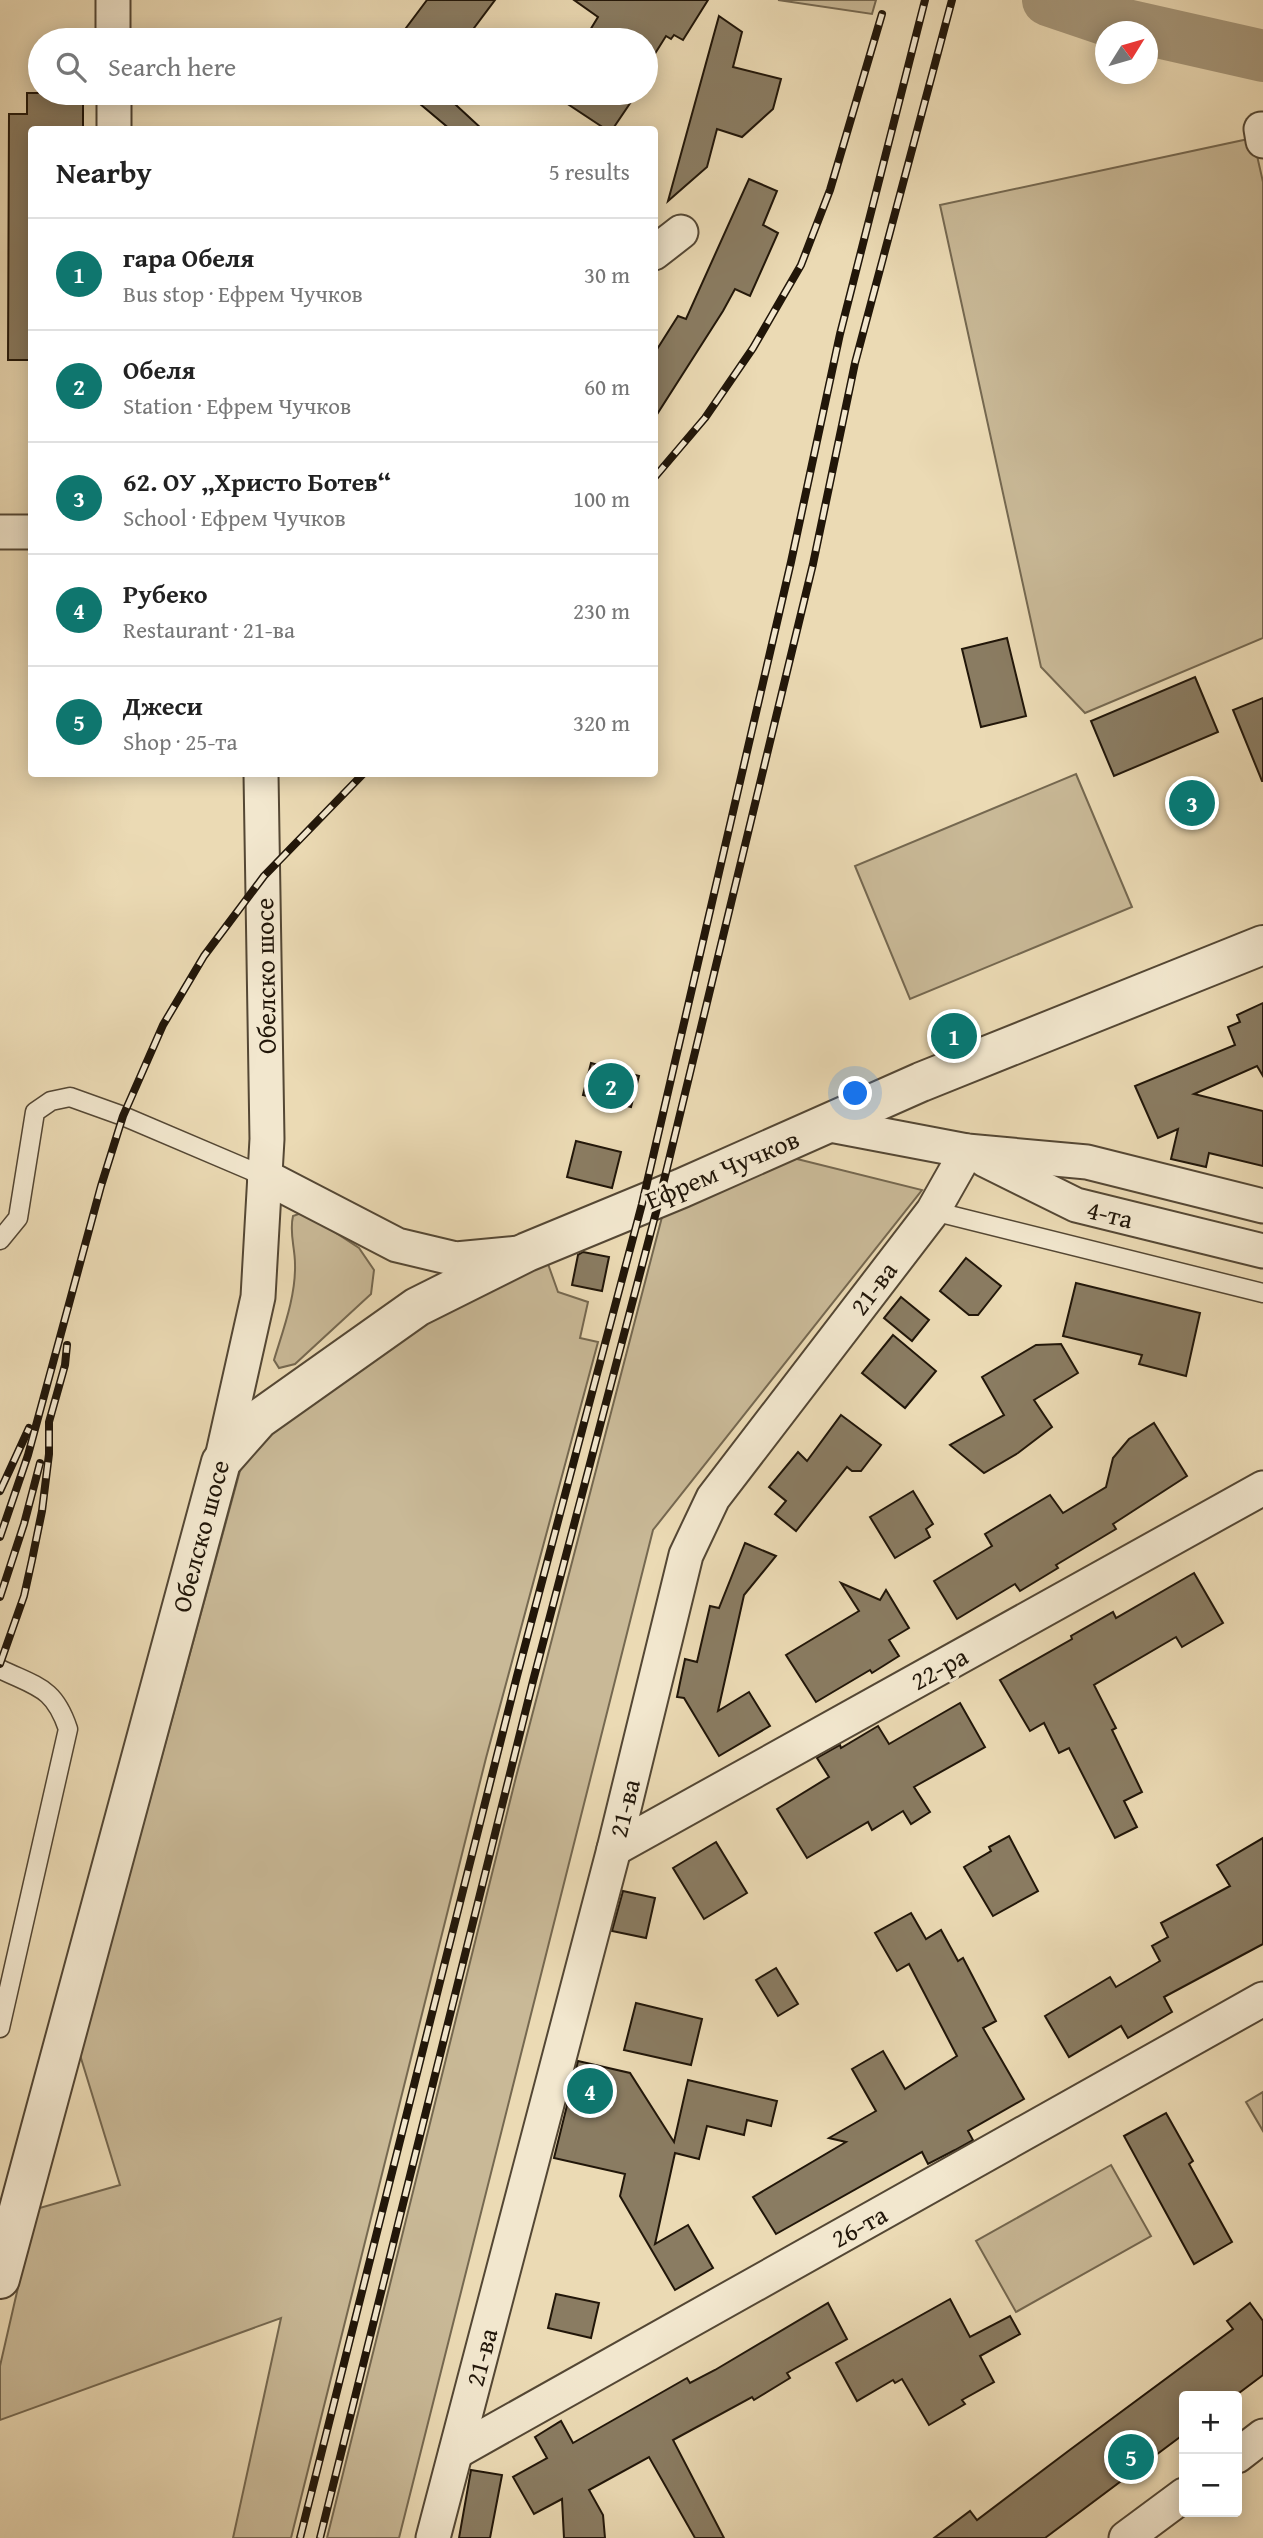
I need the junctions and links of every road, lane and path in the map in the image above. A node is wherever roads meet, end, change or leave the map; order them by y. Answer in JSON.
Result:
{"nodes":[{"id":1,"x":113,"y":0,"type":"edge"},
{"id":2,"x":113,"y":28,"type":"edge"},
{"id":3,"x":114,"y":105,"type":"edge"},
{"id":4,"x":114,"y":126,"type":"edge"},
{"id":5,"x":681,"y":232,"type":"dead end"},
{"id":6,"x":658,"y":250,"type":"edge"},
{"id":7,"x":0,"y":532,"type":"edge"},
{"id":8,"x":28,"y":532,"type":"edge"},
{"id":9,"x":261,"y":777,"type":"edge"},
{"id":10,"x":1263,"y":945,"type":"edge"},
{"id":11,"x":825,"y":1124,"type":"junction"},
{"id":12,"x":967,"y":1151,"type":"junction"},
{"id":13,"x":264,"y":1176,"type":"junction"},
{"id":14,"x":1263,"y":1206,"type":"edge"},
{"id":15,"x":933,"y":1211,"type":"junction"},
{"id":16,"x":0,"y":1240,"type":"edge"},
{"id":17,"x":1263,"y":1251,"type":"edge"},
{"id":18,"x":527,"y":1252,"type":"junction"},
{"id":19,"x":1263,"y":1293,"type":"edge"},
{"id":20,"x":221,"y":1462,"type":"junction"},
{"id":21,"x":1263,"y":1488,"type":"edge"},
{"id":22,"x":0,"y":1670,"type":"edge"},
{"id":23,"x":614,"y":1849,"type":"junction"},
{"id":24,"x":1263,"y":1999,"type":"edge"},
{"id":25,"x":0,"y":2028,"type":"edge"},
{"id":26,"x":0,"y":2278,"type":"edge"},
{"id":27,"x":1263,"y":2436,"type":"edge"},
{"id":28,"x":456,"y":2452,"type":"junction"},
{"id":29,"x":1240,"y":2454,"type":"edge"},
{"id":30,"x":1179,"y":2499,"type":"edge"},
{"id":31,"x":433,"y":2538,"type":"edge"},
{"id":32,"x":1126,"y":2538,"type":"edge"}],
"edges":[{"from":1,"to":2,"type":"street"},
{"from":3,"to":4,"type":"street"},
{"from":5,"to":6,"type":"street"},
{"from":7,"to":8,"type":"street"},
{"from":9,"to":13,"type":"street","name":"Обелско шосе"},
{"from":10,"to":11,"type":"street","name":"Ефрем Чучков"},
{"from":11,"to":12,"type":"street","name":"4-та"},
{"from":11,"to":18,"type":"street","name":"Ефрем Чучков"},
{"from":12,"to":14,"type":"street","name":"4-та"},
{"from":12,"to":15,"type":"street","name":"21-ва"},
{"from":12,"to":17,"type":"street","name":"4-та"},
{"from":13,"to":16,"type":"lane"},
{"from":13,"to":18,"type":"street"},
{"from":13,"to":20,"type":"street","name":"Обелско шосе"},
{"from":15,"to":19,"type":"lane"},
{"from":15,"to":23,"type":"street","name":"21-ва"},
{"from":18,"to":20,"type":"street","name":"Ефрем Чучков"},
{"from":20,"to":26,"type":"street","name":"Обелско шосе"},
{"from":21,"to":23,"type":"street","name":"22-ра"},
{"from":22,"to":25,"type":"lane"},
{"from":23,"to":28,"type":"street","name":"21-ва"},
{"from":24,"to":28,"type":"street","name":"26-та"},
{"from":27,"to":29,"type":"street"},
{"from":28,"to":31,"type":"street","name":"21-ва"},
{"from":30,"to":32,"type":"street"}]}
